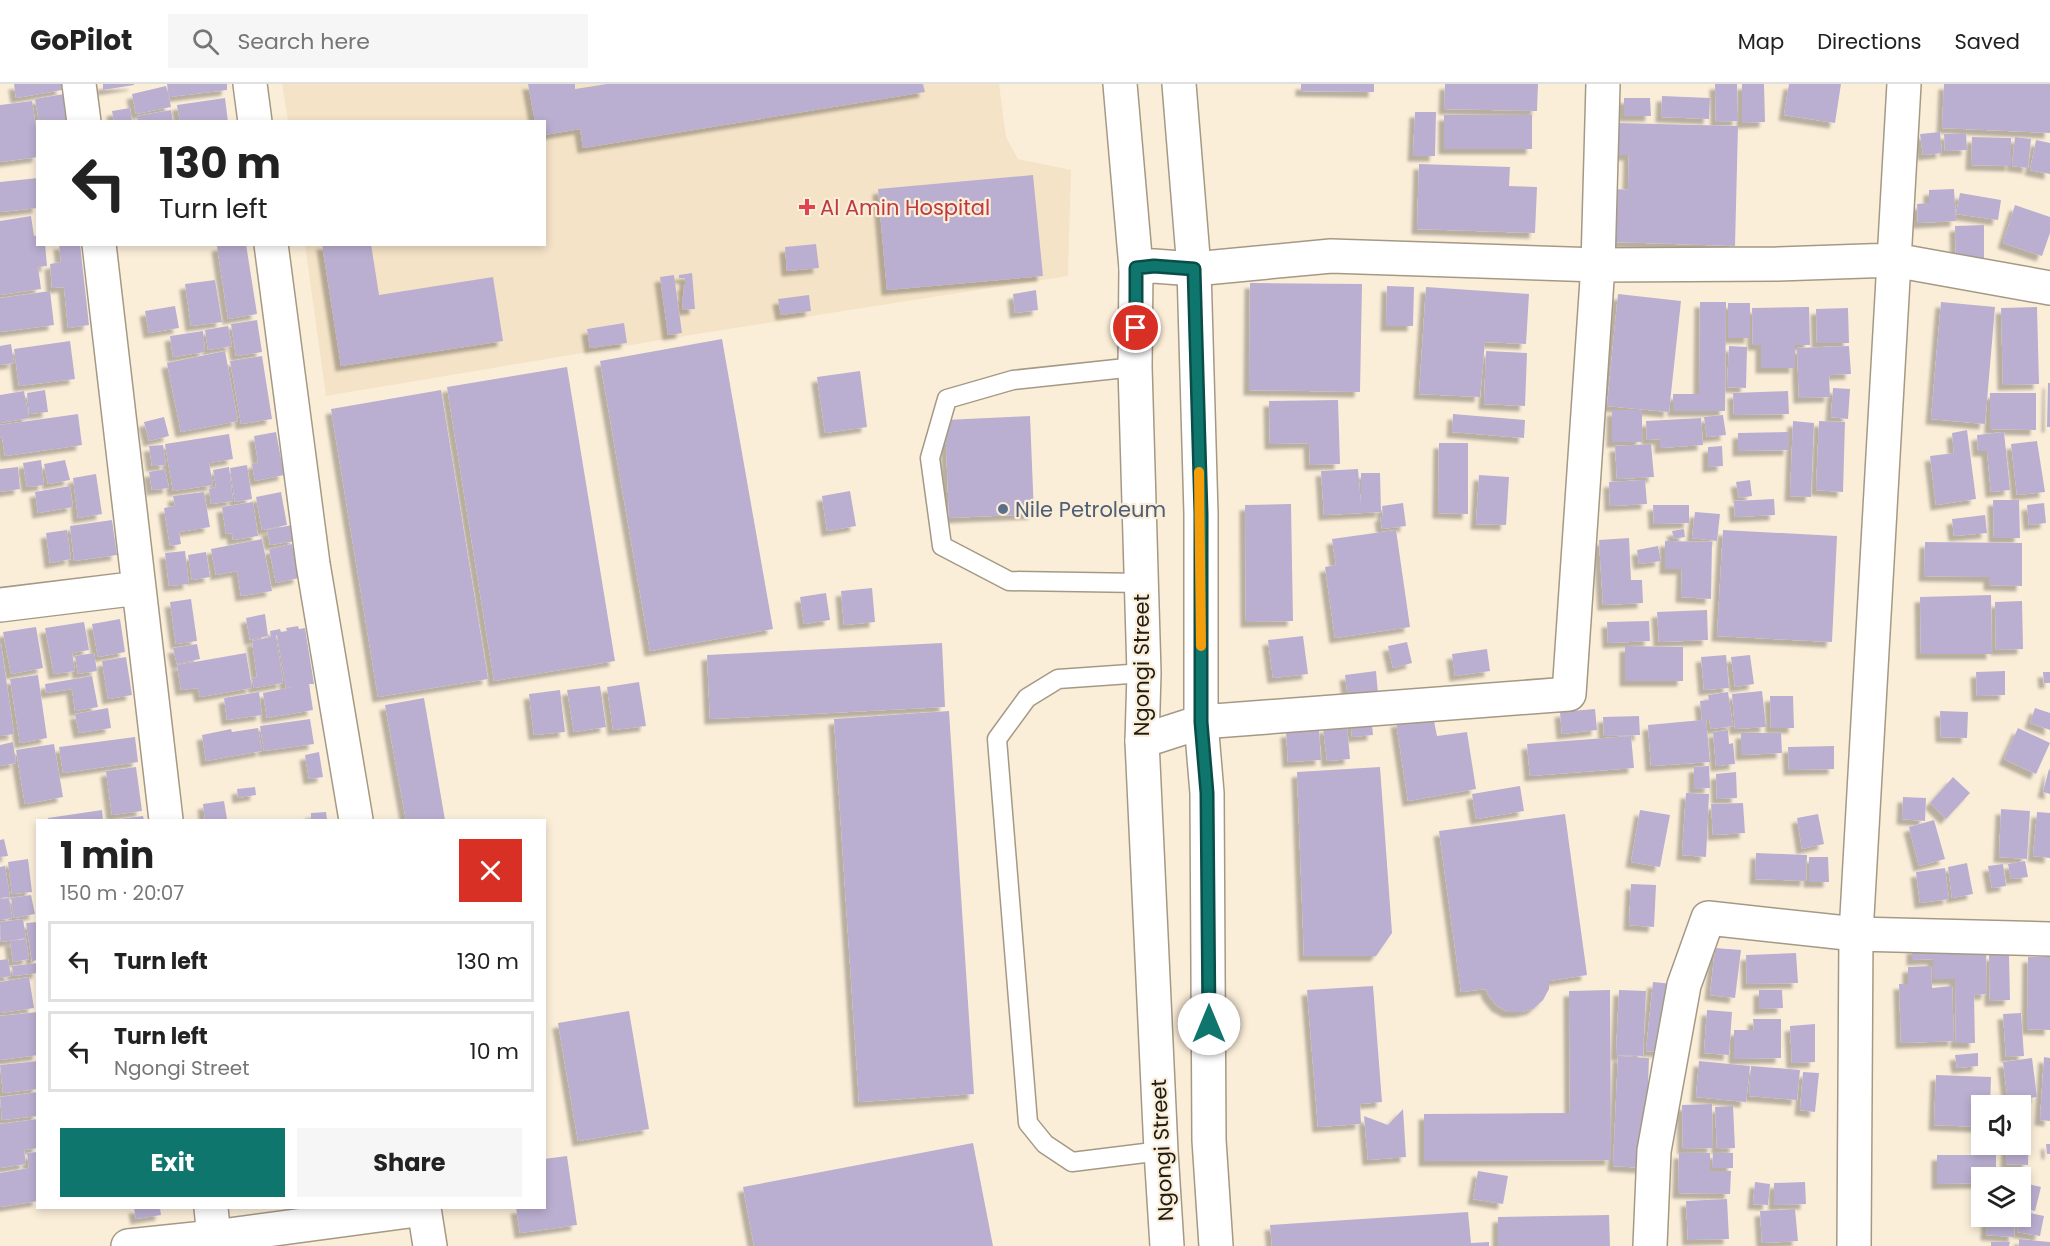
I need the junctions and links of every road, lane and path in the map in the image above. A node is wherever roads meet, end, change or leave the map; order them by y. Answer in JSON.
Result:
{"nodes":[{"id":1,"x":80,"y":84,"type":"edge"},
{"id":2,"x":250,"y":84,"type":"edge"},
{"id":3,"x":1120,"y":84,"type":"edge"},
{"id":4,"x":1179,"y":84,"type":"edge"},
{"id":5,"x":1603,"y":84,"type":"edge"},
{"id":6,"x":1904,"y":84,"type":"edge"},
{"id":7,"x":84,"y":120,"type":"edge"},
{"id":8,"x":255,"y":120,"type":"edge"},
{"id":9,"x":99,"y":246,"type":"edge"},
{"id":10,"x":271,"y":246,"type":"edge"},
{"id":11,"x":1894,"y":260,"type":"junction"},
{"id":12,"x":1598,"y":265,"type":"junction"},
{"id":13,"x":1136,"y":268,"type":"junction"},
{"id":14,"x":1194,"y":269,"type":"junction"},
{"id":15,"x":2050,"y":288,"type":"edge"},
{"id":16,"x":1135,"y":367,"type":"junction"},
{"id":17,"x":1141,"y":583,"type":"junction"},
{"id":18,"x":139,"y":588,"type":"junction"},
{"id":19,"x":0,"y":605,"type":"edge"},
{"id":20,"x":1144,"y":673,"type":"junction"},
{"id":21,"x":1201,"y":722,"type":"junction"},
{"id":22,"x":1142,"y":741,"type":"junction"},
{"id":23,"x":166,"y":819,"type":"edge"},
{"id":24,"x":356,"y":819,"type":"edge"},
{"id":25,"x":1856,"y":934,"type":"junction"},
{"id":26,"x":2050,"y":939,"type":"edge"},
{"id":27,"x":1161,"y":1152,"type":"junction"},
{"id":28,"x":409,"y":1209,"type":"edge"},
{"id":29,"x":424,"y":1209,"type":"edge"},
{"id":30,"x":212,"y":1222,"type":"edge"},
{"id":31,"x":128,"y":1246,"type":"edge"},
{"id":32,"x":430,"y":1246,"type":"edge"},
{"id":33,"x":1167,"y":1246,"type":"edge"},
{"id":34,"x":1216,"y":1246,"type":"edge"},
{"id":35,"x":1650,"y":1246,"type":"edge"},
{"id":36,"x":1854,"y":1246,"type":"edge"}],
"edges":[{"from":1,"to":7,"type":"street"},
{"from":2,"to":8,"type":"street"},
{"from":3,"to":13,"type":"street","name":"Ngongi Street"},
{"from":4,"to":14,"type":"street"},
{"from":5,"to":12,"type":"street"},
{"from":6,"to":11,"type":"street"},
{"from":9,"to":18,"type":"street"},
{"from":10,"to":24,"type":"street"},
{"from":11,"to":12,"type":"street"},
{"from":11,"to":15,"type":"street"},
{"from":11,"to":25,"type":"street"},
{"from":12,"to":14,"type":"street"},
{"from":12,"to":21,"type":"street"},
{"from":13,"to":14,"type":"street"},
{"from":13,"to":16,"type":"street","name":"Ngongi Street"},
{"from":14,"to":21,"type":"street"},
{"from":16,"to":17,"type":"street","name":"Ngongi Street"},
{"from":16,"to":17,"type":"lane"},
{"from":17,"to":20,"type":"street","name":"Ngongi Street"},
{"from":18,"to":19,"type":"street"},
{"from":18,"to":23,"type":"street"},
{"from":20,"to":22,"type":"street","name":"Ngongi Street"},
{"from":20,"to":27,"type":"lane"},
{"from":21,"to":22,"type":"street"},
{"from":21,"to":34,"type":"street"},
{"from":22,"to":27,"type":"street","name":"Ngongi Street"},
{"from":25,"to":26,"type":"street"},
{"from":25,"to":35,"type":"street"},
{"from":25,"to":36,"type":"street"},
{"from":27,"to":33,"type":"street","name":"Ngongi Street"},
{"from":28,"to":30,"type":"street"},
{"from":29,"to":32,"type":"street"},
{"from":30,"to":31,"type":"street"}]}
